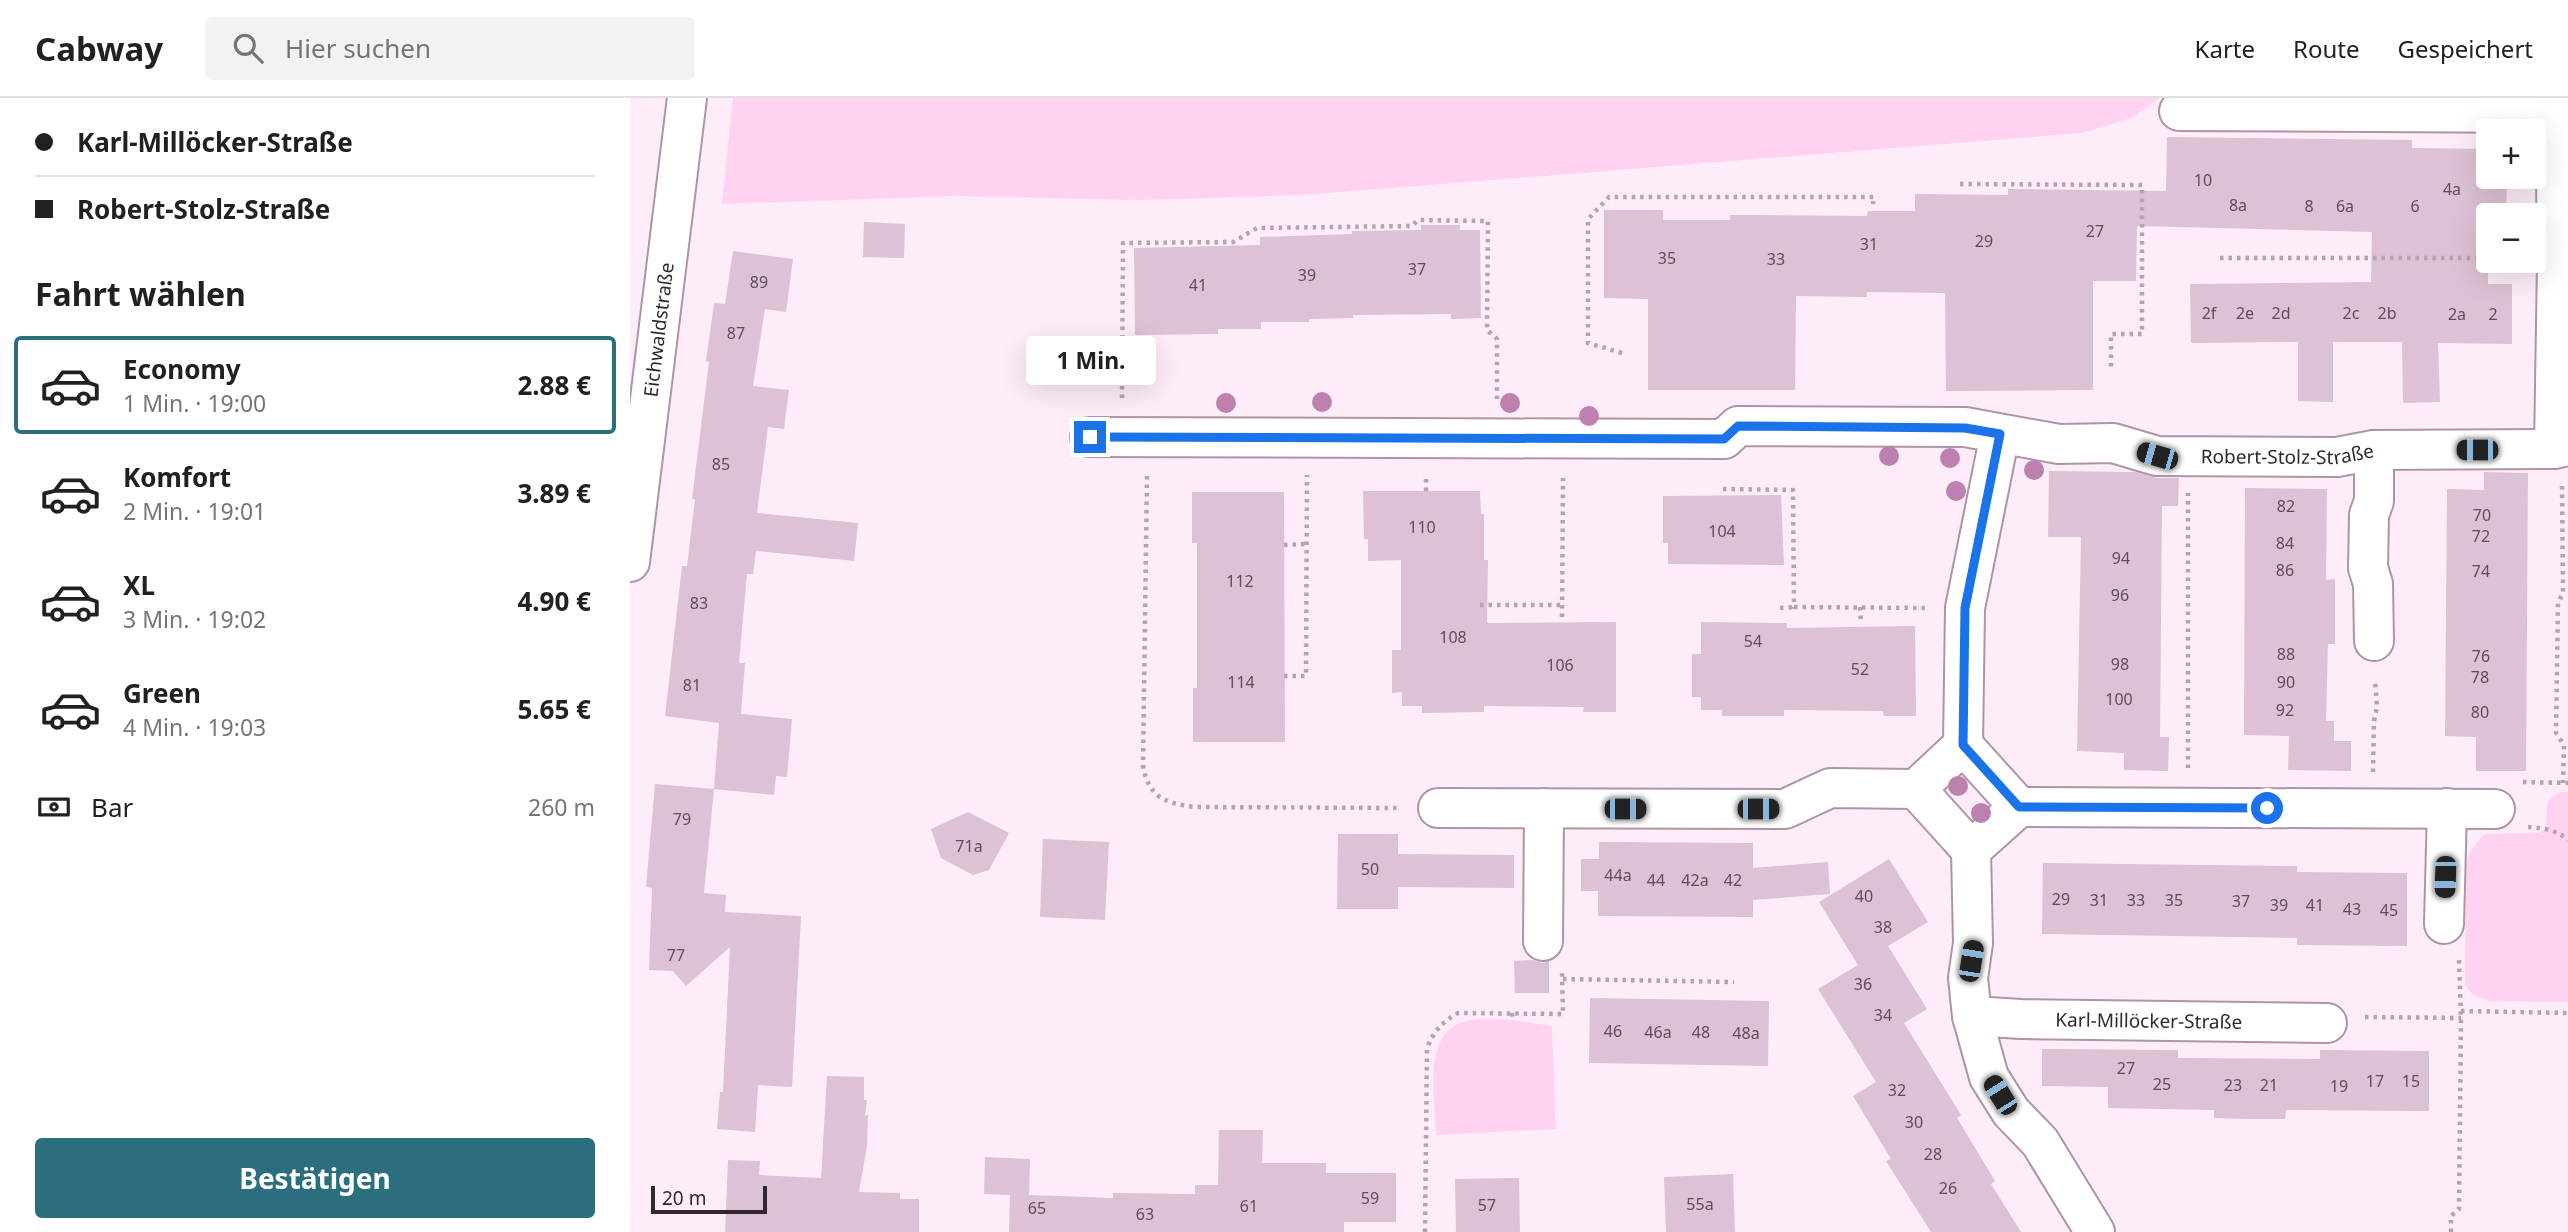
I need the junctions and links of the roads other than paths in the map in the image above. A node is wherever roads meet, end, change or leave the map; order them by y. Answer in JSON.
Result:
{"nodes":[{"id":1,"x":687,"y":98,"type":"edge"},
{"id":2,"x":2555,"y":105,"type":"edge"},
{"id":3,"x":2179,"y":111,"type":"dead end"},
{"id":4,"x":2000,"y":434,"type":"junction"},
{"id":5,"x":1120,"y":437,"type":"road end"},
{"id":6,"x":2561,"y":447,"type":"edge"},
{"id":7,"x":2374,"y":450,"type":"junction"},
{"id":8,"x":630,"y":562,"type":"edge"},
{"id":9,"x":2374,"y":641,"type":"road end"},
{"id":10,"x":1963,"y":745,"type":"junction"},
{"id":11,"x":1916,"y":789,"type":"junction"},
{"id":12,"x":2019,"y":807,"type":"junction"},
{"id":13,"x":1438,"y":808,"type":"road end"},
{"id":14,"x":1544,"y":808,"type":"junction"},
{"id":15,"x":2448,"y":808,"type":"junction"},
{"id":16,"x":2495,"y":809,"type":"dead end"},
{"id":17,"x":1971,"y":850,"type":"junction"},
{"id":18,"x":2444,"y":924,"type":"road end"},
{"id":19,"x":1543,"y":941,"type":"road end"},
{"id":20,"x":1972,"y":1016,"type":"junction"},
{"id":21,"x":2327,"y":1023,"type":"road end"},
{"id":22,"x":2095,"y":1232,"type":"edge"}],
"edges":[{"from":1,"to":8,"type":"street","name":"Eichwaldstraße"},
{"from":2,"to":3,"type":"street"},
{"from":2,"to":6,"type":"street"},
{"from":4,"to":5,"type":"street","name":"Robert-Stolz-Straße"},
{"from":4,"to":7,"type":"street","name":"Robert-Stolz-Straße"},
{"from":4,"to":10,"type":"street"},
{"from":6,"to":7,"type":"street","name":"Robert-Stolz-Straße"},
{"from":7,"to":9,"type":"street"},
{"from":10,"to":11,"type":"street"},
{"from":10,"to":12,"type":"street"},
{"from":11,"to":14,"type":"street"},
{"from":11,"to":17,"type":"street"},
{"from":12,"to":15,"type":"street"},
{"from":12,"to":17,"type":"street"},
{"from":13,"to":14,"type":"street"},
{"from":14,"to":19,"type":"street"},
{"from":15,"to":16,"type":"street"},
{"from":15,"to":18,"type":"street"},
{"from":17,"to":20,"type":"street"},
{"from":20,"to":21,"type":"street","name":"Karl-Millöcker-Straße"},
{"from":20,"to":22,"type":"street"}]}
